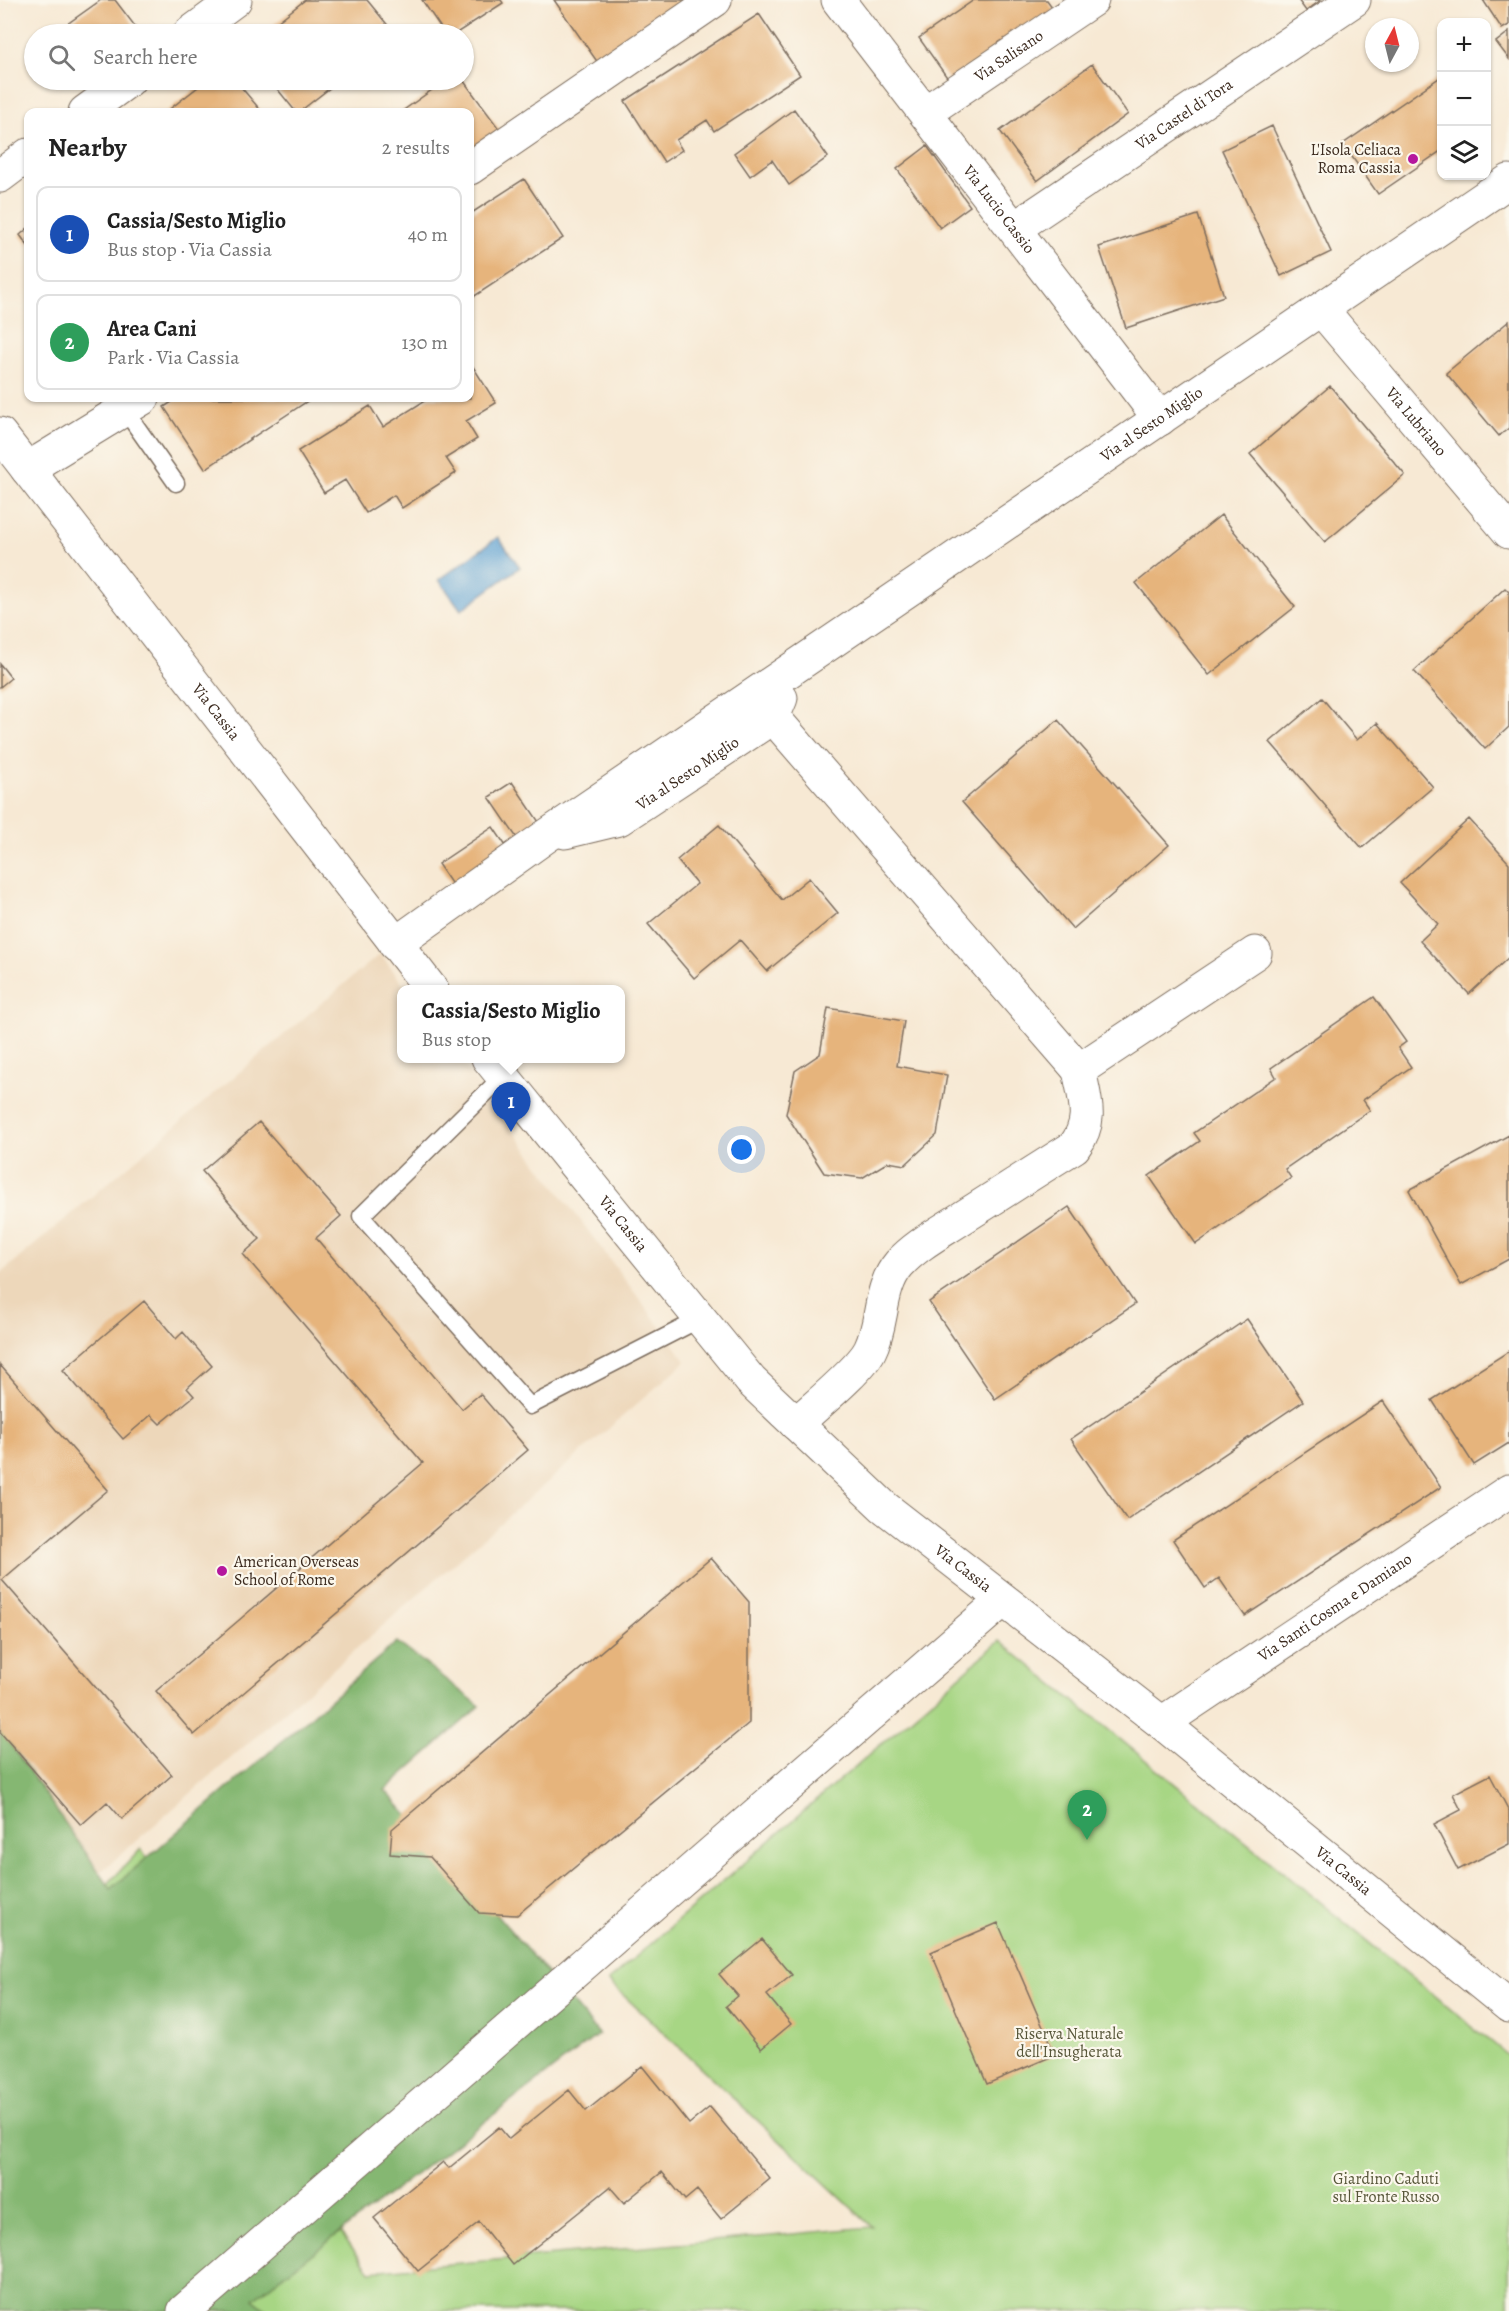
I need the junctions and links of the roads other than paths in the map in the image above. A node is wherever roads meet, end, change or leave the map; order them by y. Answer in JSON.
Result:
{"nodes":[{"id":1,"x":235,"y":0,"type":"edge"},
{"id":2,"x":715,"y":0,"type":"edge"},
{"id":3,"x":838,"y":0,"type":"edge"},
{"id":4,"x":1092,"y":0,"type":"edge"},
{"id":5,"x":1354,"y":0,"type":"edge"},
{"id":6,"x":203,"y":24,"type":"edge"},
{"id":7,"x":115,"y":90,"type":"edge"},
{"id":8,"x":90,"y":108,"type":"edge"},
{"id":9,"x":926,"y":112,"type":"junction"},
{"id":10,"x":24,"y":157,"type":"edge"},
{"id":11,"x":474,"y":165,"type":"edge"},
{"id":12,"x":0,"y":176,"type":"edge"},
{"id":13,"x":1509,"y":181,"type":"edge"},
{"id":14,"x":1015,"y":228,"type":"junction"},
{"id":15,"x":1322,"y":310,"type":"junction"},
{"id":16,"x":127,"y":402,"type":"edge"},
{"id":17,"x":129,"y":402,"type":"edge"},
{"id":18,"x":1160,"y":419,"type":"junction"},
{"id":19,"x":0,"y":434,"type":"edge"},
{"id":20,"x":27,"y":469,"type":"junction"},
{"id":21,"x":176,"y":483,"type":"dead end"},
{"id":22,"x":1509,"y":532,"type":"edge"},
{"id":23,"x":795,"y":667,"type":"junction"},
{"id":24,"x":773,"y":717,"type":"junction"},
{"id":25,"x":545,"y":837,"type":"junction"},
{"id":26,"x":395,"y":944,"type":"junction"},
{"id":27,"x":1255,"y":953,"type":"dead end"},
{"id":28,"x":428,"y":985,"type":"edge"},
{"id":29,"x":496,"y":1067,"type":"edge"},
{"id":30,"x":1079,"y":1070,"type":"junction"},
{"id":31,"x":700,"y":1319,"type":"junction"},
{"id":32,"x":796,"y":1424,"type":"junction"},
{"id":33,"x":1509,"y":1491,"type":"edge"},
{"id":34,"x":1003,"y":1600,"type":"junction"},
{"id":35,"x":1162,"y":1723,"type":"junction"},
{"id":36,"x":1509,"y":2006,"type":"edge"},
{"id":37,"x":184,"y":2311,"type":"edge"}],
"edges":[{"from":1,"to":6,"type":"street"},
{"from":2,"to":11,"type":"street"},
{"from":3,"to":9,"type":"street","name":"Via Lucio Cassio"},
{"from":4,"to":9,"type":"street","name":"Via Salisano"},
{"from":5,"to":14,"type":"street","name":"Via Castel di Tora"},
{"from":7,"to":8,"type":"street"},
{"from":9,"to":14,"type":"street","name":"Via Lucio Cassio"},
{"from":10,"to":12,"type":"street"},
{"from":13,"to":15,"type":"street","name":"Via al Sesto Miglio"},
{"from":14,"to":18,"type":"street","name":"Via Lucio Cassio"},
{"from":15,"to":18,"type":"street","name":"Via al Sesto Miglio"},
{"from":15,"to":22,"type":"street","name":"Via Lubriano"},
{"from":16,"to":20,"type":"street"},
{"from":17,"to":21,"type":"lane"},
{"from":18,"to":23,"type":"street","name":"Via al Sesto Miglio"},
{"from":19,"to":20,"type":"street","name":"Via Cassia"},
{"from":20,"to":26,"type":"street","name":"Via Cassia"},
{"from":23,"to":24,"type":"street"},
{"from":23,"to":25,"type":"street","name":"Via al Sesto Miglio"},
{"from":24,"to":25,"type":"street","name":"Via al Sesto Miglio"},
{"from":24,"to":30,"type":"street"},
{"from":25,"to":26,"type":"street","name":"Via al Sesto Miglio"},
{"from":26,"to":28,"type":"street","name":"Via Cassia"},
{"from":27,"to":30,"type":"street"},
{"from":29,"to":31,"type":"street","name":"Via Cassia"},
{"from":29,"to":31,"type":"lane"},
{"from":30,"to":32,"type":"street"},
{"from":31,"to":32,"type":"street","name":"Via Cassia"},
{"from":32,"to":34,"type":"street","name":"Via Cassia"},
{"from":33,"to":35,"type":"street","name":"Via Santi Cosma e Damiano"},
{"from":34,"to":35,"type":"street","name":"Via Cassia"},
{"from":34,"to":37,"type":"street"},
{"from":35,"to":36,"type":"street","name":"Via Cassia"}]}
